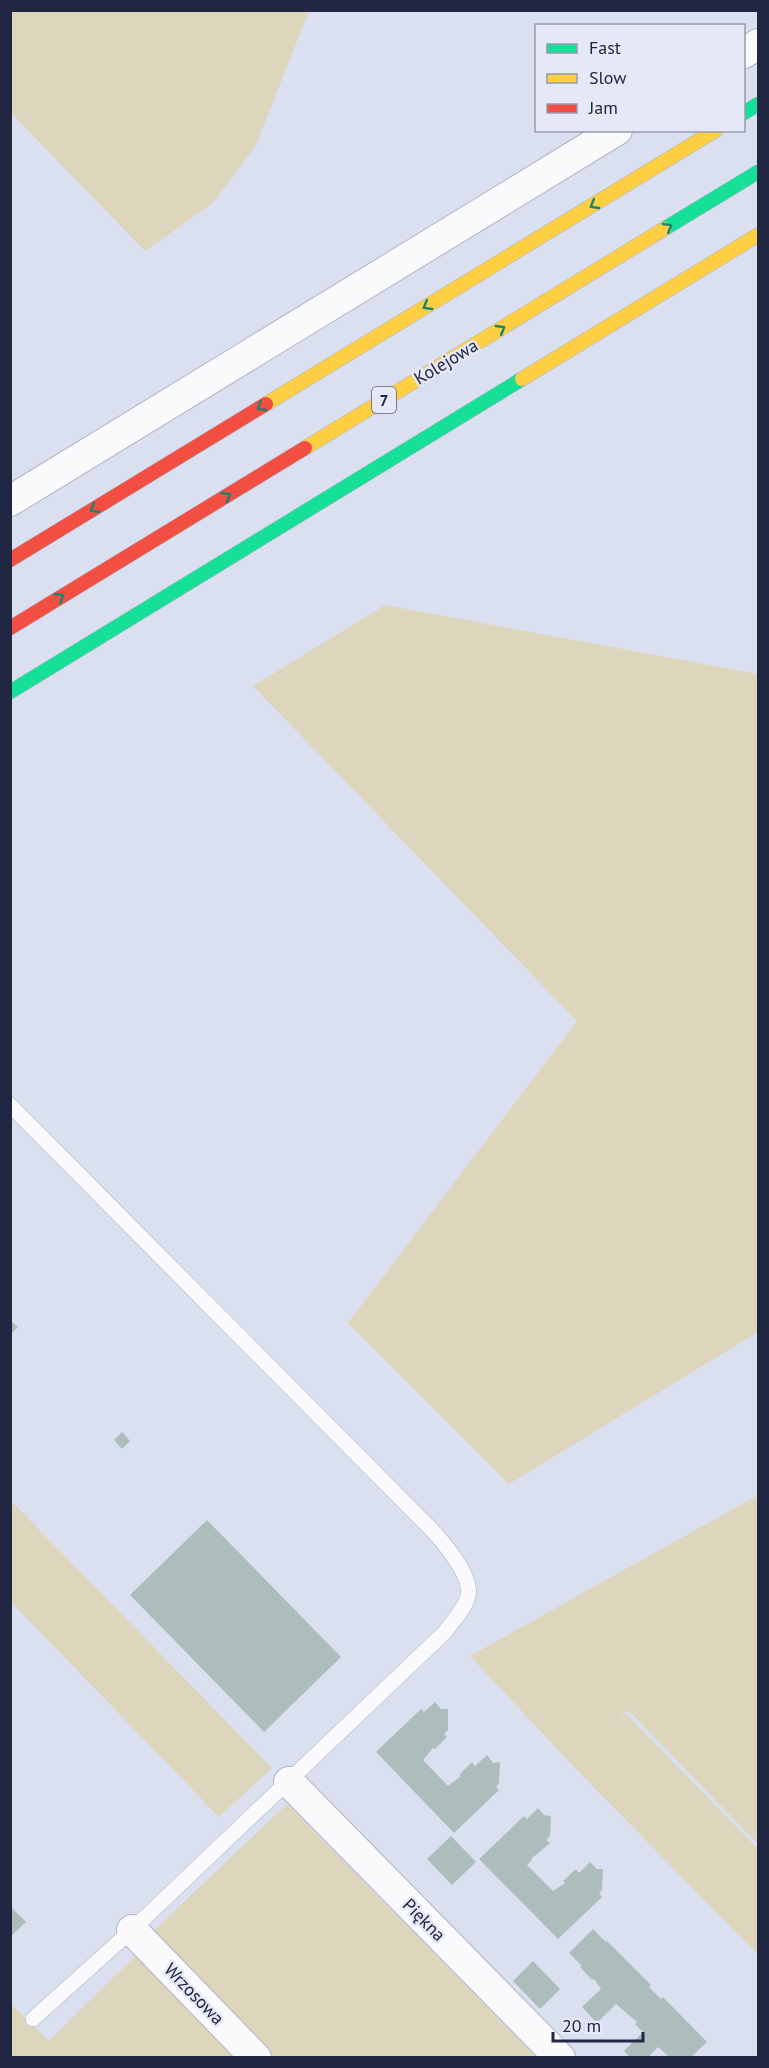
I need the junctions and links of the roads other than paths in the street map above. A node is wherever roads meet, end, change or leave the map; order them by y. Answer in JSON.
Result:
{"nodes":[{"id":1,"x":759,"y":44,"type":"edge"},
{"id":2,"x":745,"y":52,"type":"edge"},
{"id":3,"x":759,"y":104,"type":"edge"},
{"id":4,"x":745,"y":112,"type":"edge"},
{"id":5,"x":613,"y":132,"type":"edge"},
{"id":6,"x":713,"y":132,"type":"edge"},
{"id":7,"x":759,"y":172,"type":"edge"},
{"id":8,"x":759,"y":235,"type":"edge"},
{"id":9,"x":10,"y":501,"type":"edge"},
{"id":10,"x":10,"y":560,"type":"edge"},
{"id":11,"x":10,"y":627,"type":"edge"},
{"id":12,"x":10,"y":692,"type":"edge"},
{"id":13,"x":10,"y":1105,"type":"edge"},
{"id":14,"x":289,"y":1782,"type":"junction"},
{"id":15,"x":132,"y":1930,"type":"junction"},
{"id":16,"x":33,"y":2019,"type":"dead end"},
{"id":17,"x":255,"y":2058,"type":"edge"},
{"id":18,"x":560,"y":2058,"type":"edge"}],
"edges":[{"from":1,"to":2,"type":"street"},
{"from":3,"to":4,"type":"main road"},
{"from":5,"to":9,"type":"street"},
{"from":6,"to":10,"type":"main road","one_way":true},
{"from":11,"to":7,"type":"main road","name":"Kolejowa","number":"7","one_way":true},
{"from":8,"to":12,"type":"main road"},
{"from":13,"to":14,"type":"lane"},
{"from":14,"to":15,"type":"lane"},
{"from":14,"to":18,"type":"street","name":"Piękna"},
{"from":15,"to":16,"type":"lane"},
{"from":15,"to":17,"type":"street","name":"Wrzosowa"}]}
